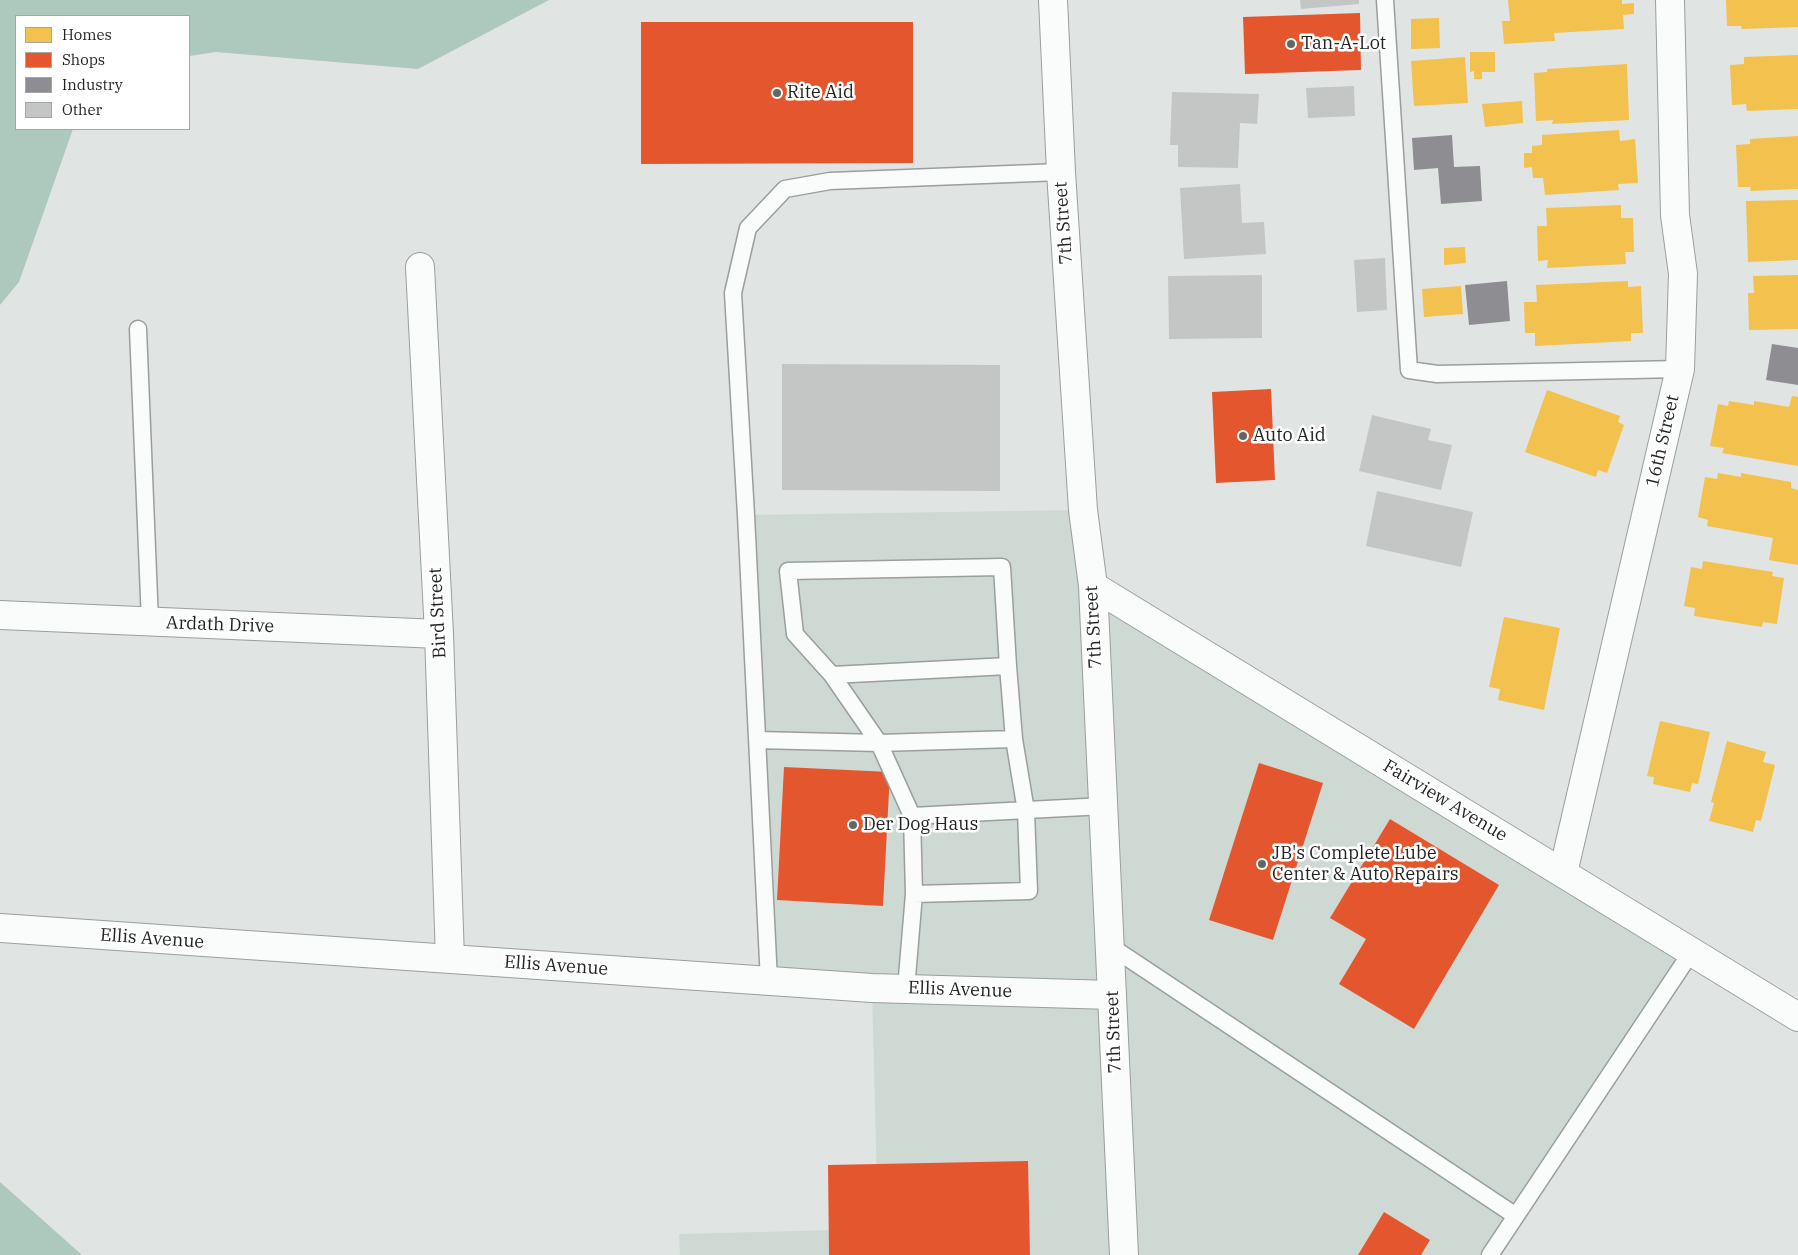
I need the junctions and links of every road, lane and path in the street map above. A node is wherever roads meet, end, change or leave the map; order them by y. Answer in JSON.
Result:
{"nodes":[{"id":1,"x":1053,"y":0,"type":"edge"},
{"id":2,"x":1385,"y":0,"type":"edge"},
{"id":3,"x":1670,"y":0,"type":"edge"},
{"id":4,"x":1061,"y":172,"type":"junction"},
{"id":5,"x":420,"y":267,"type":"dead end"},
{"id":6,"x":138,"y":329,"type":"dead end"},
{"id":7,"x":1680,"y":369,"type":"junction"},
{"id":8,"x":1093,"y":586,"type":"junction"},
{"id":9,"x":0,"y":615,"type":"edge"},
{"id":10,"x":150,"y":622,"type":"junction"},
{"id":11,"x":439,"y":634,"type":"junction"},
{"id":12,"x":1008,"y":666,"type":"junction"},
{"id":13,"x":832,"y":675,"type":"junction"},
{"id":14,"x":1014,"y":739,"type":"junction"},
{"id":15,"x":757,"y":740,"type":"junction"},
{"id":16,"x":879,"y":743,"type":"junction"},
{"id":17,"x":1104,"y":806,"type":"junction"},
{"id":18,"x":1026,"y":811,"type":"junction"},
{"id":19,"x":912,"y":816,"type":"junction"},
{"id":20,"x":1563,"y":873,"type":"junction"},
{"id":21,"x":914,"y":894,"type":"junction"},
{"id":22,"x":0,"y":928,"type":"edge"},
{"id":23,"x":1110,"y":946,"type":"junction"},
{"id":24,"x":1692,"y":951,"type":"junction"},
{"id":25,"x":450,"y":959,"type":"junction"},
{"id":26,"x":769,"y":981,"type":"junction"},
{"id":27,"x":906,"y":989,"type":"junction"},
{"id":28,"x":1112,"y":995,"type":"junction"},
{"id":29,"x":1798,"y":1016,"type":"edge"},
{"id":30,"x":1516,"y":1216,"type":"junction"},
{"id":31,"x":1124,"y":1255,"type":"edge"},
{"id":32,"x":1490,"y":1255,"type":"edge"}],
"edges":[{"from":1,"to":4,"type":"street","name":"7th Street"},
{"from":2,"to":7,"type":"lane"},
{"from":3,"to":7,"type":"street","name":"16th Street"},
{"from":4,"to":8,"type":"street","name":"7th Street"},
{"from":4,"to":15,"type":"lane"},
{"from":5,"to":11,"type":"street","name":"Bird Street"},
{"from":6,"to":10,"type":"lane"},
{"from":7,"to":20,"type":"street","name":"16th Street"},
{"from":8,"to":17,"type":"street","name":"7th Street"},
{"from":8,"to":20,"type":"street","name":"Fairview Avenue"},
{"from":9,"to":10,"type":"street","name":"Ardath Drive"},
{"from":10,"to":11,"type":"street","name":"Ardath Drive"},
{"from":11,"to":25,"type":"street","name":"Bird Street"},
{"from":12,"to":13,"type":"lane"},
{"from":12,"to":13,"type":"lane"},
{"from":12,"to":14,"type":"lane"},
{"from":13,"to":16,"type":"lane"},
{"from":14,"to":16,"type":"lane"},
{"from":14,"to":18,"type":"lane"},
{"from":15,"to":16,"type":"lane"},
{"from":15,"to":26,"type":"lane"},
{"from":16,"to":19,"type":"lane"},
{"from":17,"to":18,"type":"lane"},
{"from":17,"to":23,"type":"street","name":"7th Street"},
{"from":18,"to":19,"type":"lane"},
{"from":18,"to":21,"type":"lane"},
{"from":19,"to":21,"type":"lane"},
{"from":20,"to":24,"type":"street","name":"Fairview Avenue"},
{"from":21,"to":27,"type":"lane"},
{"from":22,"to":25,"type":"street","name":"Ellis Avenue"},
{"from":23,"to":28,"type":"street","name":"7th Street"},
{"from":23,"to":30,"type":"lane"},
{"from":24,"to":29,"type":"street","name":"Fairview Avenue"},
{"from":24,"to":30,"type":"lane"},
{"from":25,"to":26,"type":"street","name":"Ellis Avenue"},
{"from":26,"to":27,"type":"street","name":"Ellis Avenue"},
{"from":27,"to":28,"type":"street","name":"Ellis Avenue"},
{"from":28,"to":31,"type":"street","name":"7th Street"},
{"from":30,"to":32,"type":"lane"}]}
